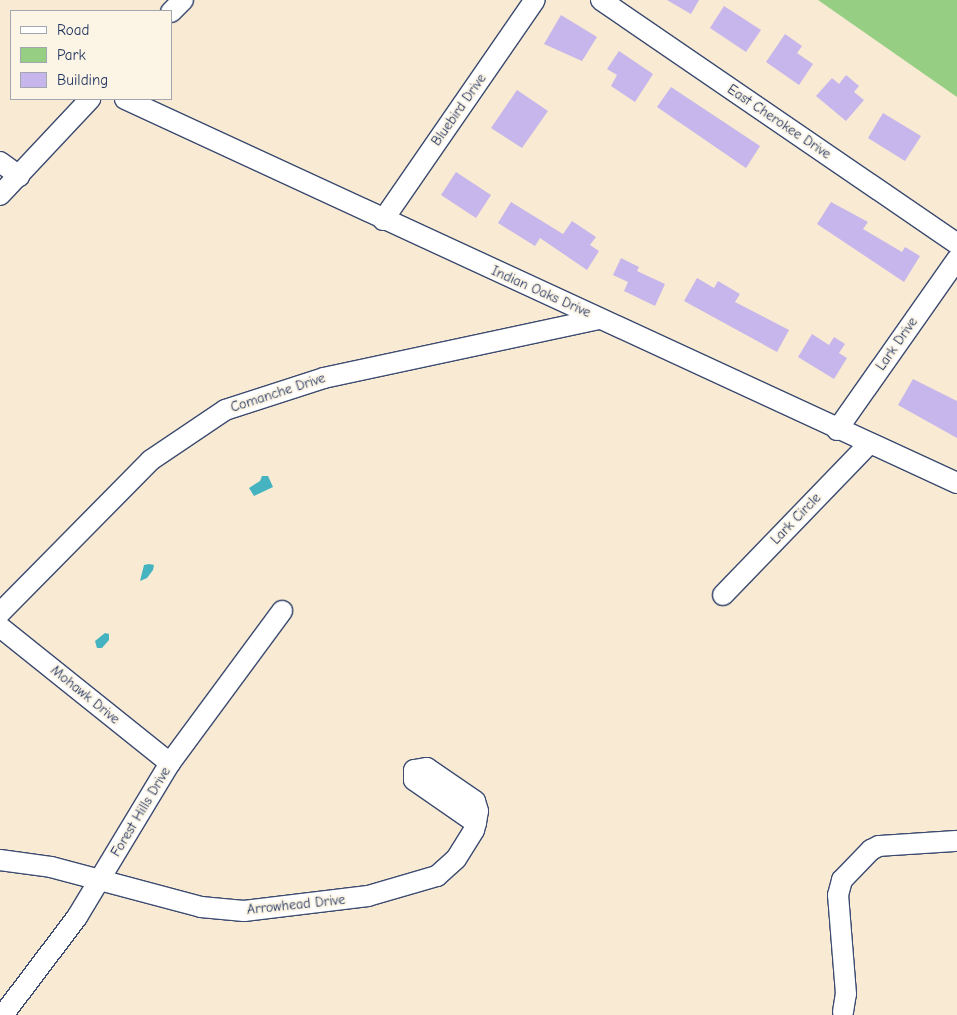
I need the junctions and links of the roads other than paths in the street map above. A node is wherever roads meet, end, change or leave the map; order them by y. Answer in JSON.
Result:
{"nodes":[{"id":1,"x":183,"y":0,"type":"edge"},
{"id":2,"x":535,"y":0,"type":"edge"},
{"id":3,"x":601,"y":0,"type":"edge"},
{"id":4,"x":172,"y":11,"type":"edge"},
{"id":5,"x":89,"y":100,"type":"edge"},
{"id":6,"x":127,"y":100,"type":"edge"},
{"id":7,"x":0,"y":162,"type":"edge"},
{"id":8,"x":19,"y":176,"type":"junction"},
{"id":9,"x":0,"y":195,"type":"edge"},
{"id":10,"x":383,"y":220,"type":"junction"},
{"id":11,"x":957,"y":244,"type":"edge"},
{"id":12,"x":957,"y":258,"type":"edge"},
{"id":13,"x":600,"y":319,"type":"junction"},
{"id":14,"x":837,"y":430,"type":"junction"},
{"id":15,"x":869,"y":444,"type":"junction"},
{"id":16,"x":957,"y":483,"type":"edge"},
{"id":17,"x":723,"y":595,"type":"dead end"},
{"id":18,"x":282,"y":611,"type":"dead end"},
{"id":19,"x":0,"y":613,"type":"edge"},
{"id":20,"x":0,"y":627,"type":"edge"},
{"id":21,"x":170,"y":763,"type":"junction"},
{"id":22,"x":476,"y":823,"type":"dead end"},
{"id":23,"x":957,"y":841,"type":"edge"},
{"id":24,"x":0,"y":860,"type":"edge"},
{"id":25,"x":99,"y":881,"type":"junction"},
{"id":26,"x":843,"y":1012,"type":"dead end"},
{"id":27,"x":3,"y":1015,"type":"edge"}],
"edges":[{"from":1,"to":4,"type":"street"},
{"from":2,"to":10,"type":"street","name":"Bluebird Drive"},
{"from":3,"to":11,"type":"street","name":"East Cherokee Drive"},
{"from":5,"to":8,"type":"street"},
{"from":6,"to":10,"type":"street","name":"Indian Oaks Drive"},
{"from":7,"to":8,"type":"street"},
{"from":8,"to":9,"type":"street"},
{"from":10,"to":13,"type":"street","name":"Indian Oaks Drive"},
{"from":12,"to":14,"type":"street","name":"Lark Drive"},
{"from":13,"to":14,"type":"street","name":"Indian Oaks Drive"},
{"from":13,"to":19,"type":"street","name":"Comanche Drive"},
{"from":14,"to":15,"type":"street","name":"Indian Oaks Drive"},
{"from":15,"to":16,"type":"street","name":"Indian Oaks Drive"},
{"from":15,"to":17,"type":"street","name":"Lark Circle"},
{"from":18,"to":21,"type":"street","name":"Forest Hills Drive"},
{"from":20,"to":21,"type":"street","name":"Mohawk Drive"},
{"from":21,"to":25,"type":"street","name":"Forest Hills Drive"},
{"from":22,"to":25,"type":"street","name":"Arrowhead Drive"},
{"from":23,"to":26,"type":"street"},
{"from":24,"to":25,"type":"street","name":"Arrowhead Drive"},
{"from":25,"to":27,"type":"street","name":"Forest Hills Drive"}]}
